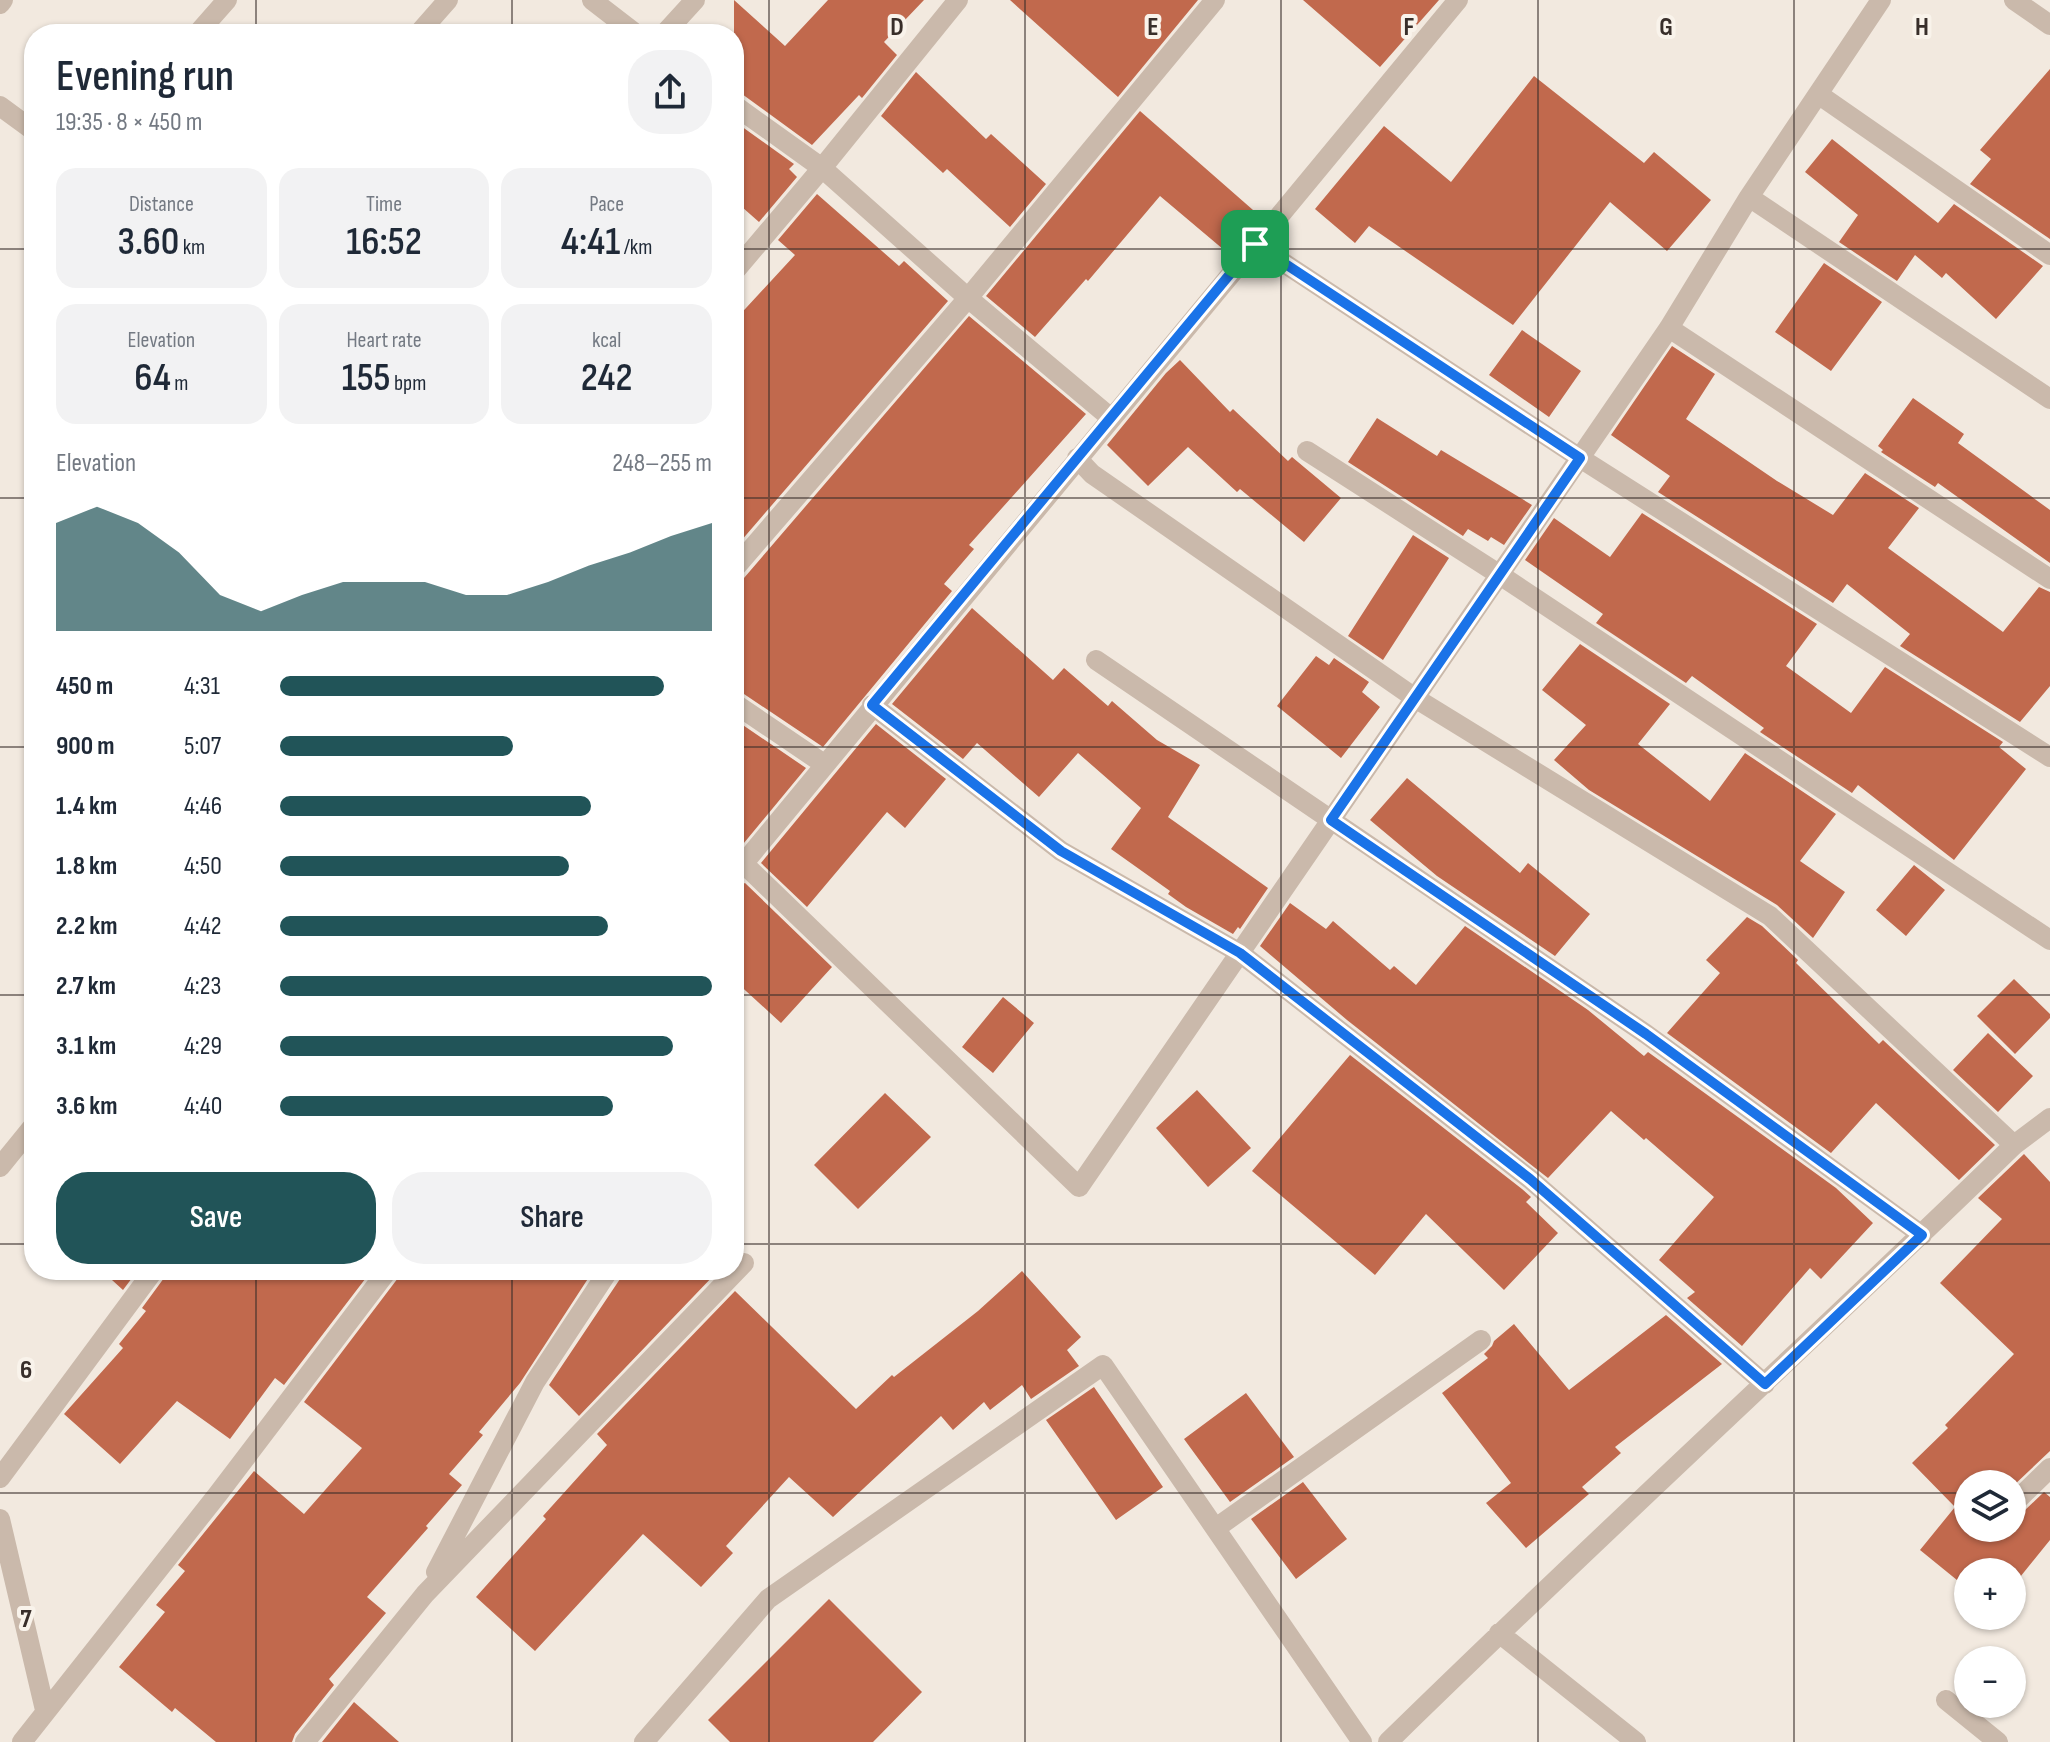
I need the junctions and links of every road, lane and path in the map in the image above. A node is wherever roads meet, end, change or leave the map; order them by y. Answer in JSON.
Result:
{"nodes":[{"id":1,"x":227,"y":0,"type":"edge"},
{"id":2,"x":448,"y":0,"type":"edge"},
{"id":3,"x":592,"y":0,"type":"edge"},
{"id":4,"x":695,"y":0,"type":"edge"},
{"id":5,"x":958,"y":0,"type":"edge"},
{"id":6,"x":1215,"y":0,"type":"edge"},
{"id":7,"x":1458,"y":0,"type":"edge"},
{"id":8,"x":1881,"y":0,"type":"edge"},
{"id":9,"x":2014,"y":0,"type":"edge"},
{"id":10,"x":206,"y":24,"type":"edge"},
{"id":11,"x":427,"y":24,"type":"edge"},
{"id":12,"x":623,"y":24,"type":"edge"},
{"id":13,"x":673,"y":24,"type":"edge"},
{"id":14,"x":2050,"y":25,"type":"edge"},
{"id":15,"x":1818,"y":94,"type":"junction"},
{"id":16,"x":0,"y":106,"type":"edge"},
{"id":17,"x":744,"y":112,"type":"edge"},
{"id":18,"x":24,"y":124,"type":"edge"},
{"id":19,"x":822,"y":168,"type":"junction"},
{"id":20,"x":1749,"y":197,"type":"junction"},
{"id":21,"x":1255,"y":244,"type":"junction"},
{"id":22,"x":2050,"y":255,"type":"edge"},
{"id":23,"x":744,"y":260,"type":"edge"},
{"id":24,"x":968,"y":298,"type":"junction"},
{"id":25,"x":1669,"y":328,"type":"junction"},
{"id":26,"x":2050,"y":399,"type":"edge"},
{"id":27,"x":1111,"y":418,"type":"junction"},
{"id":28,"x":1307,"y":451,"type":"dead end"},
{"id":29,"x":1077,"y":458,"type":"junction"},
{"id":30,"x":1580,"y":458,"type":"junction"},
{"id":31,"x":744,"y":557,"type":"edge"},
{"id":32,"x":1500,"y":575,"type":"junction"},
{"id":33,"x":2050,"y":579,"type":"edge"},
{"id":34,"x":1096,"y":660,"type":"dead end"},
{"id":35,"x":1415,"y":698,"type":"junction"},
{"id":36,"x":872,"y":705,"type":"junction"},
{"id":37,"x":744,"y":710,"type":"edge"},
{"id":38,"x":2050,"y":757,"type":"edge"},
{"id":39,"x":824,"y":764,"type":"junction"},
{"id":40,"x":1331,"y":820,"type":"junction"},
{"id":41,"x":744,"y":863,"type":"edge"},
{"id":42,"x":744,"y":874,"type":"edge"},
{"id":43,"x":2050,"y":940,"type":"edge"},
{"id":44,"x":1240,"y":953,"type":"junction"},
{"id":45,"x":2050,"y":1118,"type":"edge"},
{"id":46,"x":24,"y":1137,"type":"edge"},
{"id":47,"x":2014,"y":1145,"type":"junction"},
{"id":48,"x":0,"y":1167,"type":"edge"},
{"id":49,"x":1922,"y":1235,"type":"junction"},
{"id":50,"x":147,"y":1280,"type":"edge"},
{"id":51,"x":380,"y":1280,"type":"edge"},
{"id":52,"x":602,"y":1280,"type":"edge"},
{"id":53,"x":728,"y":1280,"type":"edge"},
{"id":54,"x":1481,"y":1340,"type":"dead end"},
{"id":55,"x":1765,"y":1384,"type":"junction"},
{"id":56,"x":2050,"y":1468,"type":"edge"},
{"id":57,"x":0,"y":1478,"type":"edge"},
{"id":58,"x":2026,"y":1491,"type":"edge"},
{"id":59,"x":0,"y":1519,"type":"edge"},
{"id":60,"x":1216,"y":1528,"type":"junction"},
{"id":61,"x":425,"y":1594,"type":"junction"},
{"id":62,"x":1499,"y":1633,"type":"junction"},
{"id":63,"x":1946,"y":1700,"type":"dead end"},
{"id":64,"x":45,"y":1710,"type":"junction"},
{"id":65,"x":22,"y":1742,"type":"edge"},
{"id":66,"x":305,"y":1742,"type":"edge"},
{"id":67,"x":644,"y":1742,"type":"edge"},
{"id":68,"x":1362,"y":1742,"type":"edge"},
{"id":69,"x":1388,"y":1742,"type":"edge"},
{"id":70,"x":1636,"y":1742,"type":"edge"},
{"id":71,"x":1998,"y":1742,"type":"edge"}],
"edges":[{"from":1,"to":10,"type":"street"},
{"from":2,"to":11,"type":"street"},
{"from":3,"to":12,"type":"street"},
{"from":4,"to":13,"type":"street"},
{"from":5,"to":19,"type":"street"},
{"from":6,"to":24,"type":"street"},
{"from":7,"to":21,"type":"street"},
{"from":8,"to":15,"type":"street"},
{"from":9,"to":14,"type":"street"},
{"from":15,"to":20,"type":"street"},
{"from":15,"to":22,"type":"street"},
{"from":16,"to":18,"type":"street"},
{"from":17,"to":19,"type":"street"},
{"from":19,"to":23,"type":"street"},
{"from":19,"to":24,"type":"street"},
{"from":20,"to":25,"type":"street"},
{"from":20,"to":26,"type":"street"},
{"from":21,"to":27,"type":"street"},
{"from":21,"to":30,"type":"street"},
{"from":24,"to":27,"type":"street"},
{"from":24,"to":31,"type":"street"},
{"from":25,"to":30,"type":"street"},
{"from":25,"to":33,"type":"street"},
{"from":27,"to":29,"type":"street"},
{"from":28,"to":32,"type":"street"},
{"from":29,"to":35,"type":"street"},
{"from":29,"to":36,"type":"street"},
{"from":30,"to":32,"type":"street"},
{"from":30,"to":38,"type":"street"},
{"from":32,"to":35,"type":"street"},
{"from":32,"to":43,"type":"street"},
{"from":34,"to":40,"type":"street"},
{"from":35,"to":40,"type":"street"},
{"from":35,"to":47,"type":"street"},
{"from":36,"to":39,"type":"street"},
{"from":36,"to":44,"type":"street"},
{"from":37,"to":39,"type":"street"},
{"from":39,"to":41,"type":"street"},
{"from":40,"to":44,"type":"street"},
{"from":40,"to":49,"type":"street"},
{"from":42,"to":44,"type":"street"},
{"from":44,"to":55,"type":"street"},
{"from":45,"to":47,"type":"street"},
{"from":46,"to":48,"type":"street"},
{"from":47,"to":49,"type":"street"},
{"from":49,"to":55,"type":"street"},
{"from":50,"to":57,"type":"street"},
{"from":51,"to":64,"type":"street"},
{"from":52,"to":61,"type":"street"},
{"from":53,"to":61,"type":"street"},
{"from":54,"to":60,"type":"street"},
{"from":55,"to":62,"type":"street"},
{"from":56,"to":58,"type":"street"},
{"from":59,"to":64,"type":"street"},
{"from":60,"to":67,"type":"street"},
{"from":60,"to":68,"type":"street"},
{"from":61,"to":66,"type":"street"},
{"from":62,"to":69,"type":"street"},
{"from":62,"to":70,"type":"street"},
{"from":63,"to":71,"type":"street"},
{"from":64,"to":65,"type":"street"}]}
